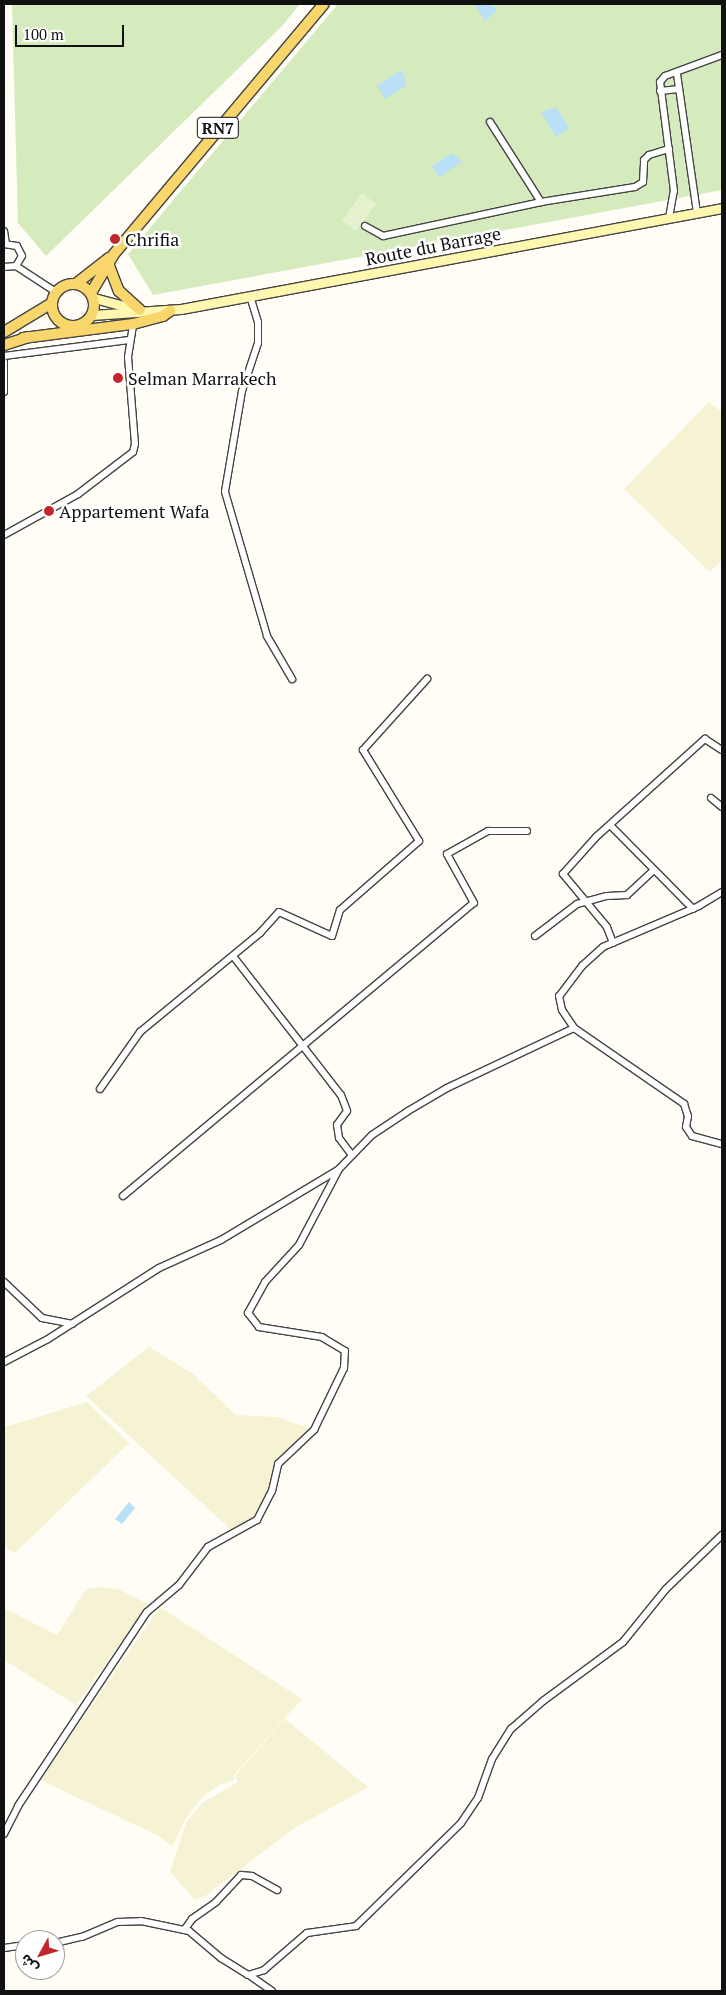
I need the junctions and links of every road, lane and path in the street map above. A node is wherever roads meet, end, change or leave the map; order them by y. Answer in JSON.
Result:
{"nodes":[{"id":1,"x":324,"y":4,"type":"edge"},
{"id":2,"x":722,"y":55,"type":"edge"},
{"id":3,"x":677,"y":74,"type":"junction"},
{"id":4,"x":679,"y":88,"type":"junction"},
{"id":5,"x":660,"y":91,"type":"junction"},
{"id":6,"x":490,"y":122,"type":"dead end"},
{"id":7,"x":669,"y":149,"type":"junction"},
{"id":8,"x":541,"y":202,"type":"junction"},
{"id":9,"x":722,"y":208,"type":"edge"},
{"id":10,"x":697,"y":213,"type":"junction"},
{"id":11,"x":669,"y":218,"type":"junction"},
{"id":12,"x":365,"y":226,"type":"dead end"},
{"id":13,"x":4,"y":231,"type":"edge"},
{"id":14,"x":5,"y":244,"type":"edge"},
{"id":15,"x":114,"y":254,"type":"junction"},
{"id":16,"x":18,"y":263,"type":"junction"},
{"id":17,"x":108,"y":264,"type":"junction"},
{"id":18,"x":4,"y":267,"type":"edge"},
{"id":19,"x":77,"y":283,"type":"junction"},
{"id":20,"x":56,"y":292,"type":"junction"},
{"id":21,"x":92,"y":295,"type":"junction"},
{"id":22,"x":250,"y":296,"type":"junction"},
{"id":23,"x":52,"y":303,"type":"junction"},
{"id":24,"x":145,"y":311,"type":"junction"},
{"id":25,"x":170,"y":311,"type":"junction"},
{"id":26,"x":92,"y":315,"type":"junction"},
{"id":27,"x":65,"y":324,"type":"junction"},
{"id":28,"x":133,"y":324,"type":"junction"},
{"id":29,"x":4,"y":332,"type":"edge"},
{"id":30,"x":23,"y":338,"type":"junction"},
{"id":31,"x":129,"y":340,"type":"junction"},
{"id":32,"x":4,"y":345,"type":"edge"},
{"id":33,"x":4,"y":356,"type":"edge"},
{"id":34,"x":4,"y":362,"type":"edge"},
{"id":35,"x":4,"y":392,"type":"edge"},
{"id":36,"x":4,"y":535,"type":"edge"},
{"id":37,"x":292,"y":679,"type":"dead end"},
{"id":38,"x":428,"y":679,"type":"dead end"},
{"id":39,"x":722,"y":750,"type":"edge"},
{"id":40,"x":711,"y":798,"type":"dead end"},
{"id":41,"x":722,"y":807,"type":"edge"},
{"id":42,"x":610,"y":825,"type":"junction"},
{"id":43,"x":527,"y":832,"type":"dead end"},
{"id":44,"x":653,"y":871,"type":"junction"},
{"id":45,"x":722,"y":892,"type":"edge"},
{"id":46,"x":585,"y":901,"type":"junction"},
{"id":47,"x":693,"y":909,"type":"junction"},
{"id":48,"x":535,"y":936,"type":"dead end"},
{"id":49,"x":613,"y":943,"type":"junction"},
{"id":50,"x":234,"y":956,"type":"junction"},
{"id":51,"x":574,"y":1028,"type":"junction"},
{"id":52,"x":303,"y":1046,"type":"junction"},
{"id":53,"x":100,"y":1089,"type":"dead end"},
{"id":54,"x":722,"y":1144,"type":"edge"},
{"id":55,"x":352,"y":1155,"type":"junction"},
{"id":56,"x":339,"y":1170,"type":"junction"},
{"id":57,"x":123,"y":1196,"type":"dead end"},
{"id":58,"x":4,"y":1282,"type":"edge"},
{"id":59,"x":72,"y":1324,"type":"junction"},
{"id":60,"x":4,"y":1362,"type":"edge"},
{"id":61,"x":722,"y":1535,"type":"edge"},
{"id":62,"x":4,"y":1834,"type":"edge"},
{"id":63,"x":277,"y":1890,"type":"dead end"},
{"id":64,"x":186,"y":1929,"type":"junction"},
{"id":65,"x":65,"y":1940,"type":"edge"},
{"id":66,"x":248,"y":1975,"type":"junction"},
{"id":67,"x":272,"y":1991,"type":"edge"}],
"edges":[{"from":1,"to":15,"type":"main road","number":"RN7"},
{"from":2,"to":3,"type":"street"},
{"from":3,"to":4,"type":"street"},
{"from":3,"to":5,"type":"street"},
{"from":4,"to":5,"type":"street"},
{"from":4,"to":10,"type":"street"},
{"from":5,"to":7,"type":"street"},
{"from":6,"to":8,"type":"street"},
{"from":7,"to":8,"type":"street"},
{"from":7,"to":11,"type":"street"},
{"from":8,"to":12,"type":"street"},
{"from":9,"to":10,"type":"main road","name":"Route du Barrage"},
{"from":10,"to":11,"type":"main road","name":"Route du Barrage"},
{"from":11,"to":22,"type":"main road","name":"Route du Barrage"},
{"from":13,"to":14,"type":"street"},
{"from":14,"to":16,"type":"street"},
{"from":15,"to":17,"type":"main road","number":"RN7"},
{"from":15,"to":19,"type":"main road","number":"RN7"},
{"from":16,"to":18,"type":"street"},
{"from":16,"to":20,"type":"street"},
{"from":17,"to":21,"type":"main road","number":"RN7"},
{"from":17,"to":24,"type":"main road"},
{"from":19,"to":20,"type":"main road","number":"RN7"},
{"from":19,"to":21,"type":"main road"},
{"from":20,"to":23,"type":"main road"},
{"from":21,"to":24,"type":"main road","name":"Route du Barrage"},
{"from":21,"to":26,"type":"main road","number":"RN7"},
{"from":22,"to":25,"type":"main road","name":"Route du Barrage"},
{"from":22,"to":37,"type":"street"},
{"from":23,"to":27,"type":"main road"},
{"from":23,"to":29,"type":"main road"},
{"from":24,"to":25,"type":"main road","name":"Route du Barrage"},
{"from":24,"to":26,"type":"main road","name":"Route du Barrage"},
{"from":25,"to":28,"type":"main road"},
{"from":26,"to":27,"type":"main road"},
{"from":27,"to":30,"type":"main road"},
{"from":28,"to":30,"type":"main road"},
{"from":28,"to":31,"type":"street"},
{"from":30,"to":32,"type":"main road"},
{"from":31,"to":33,"type":"street"},
{"from":31,"to":36,"type":"street"},
{"from":34,"to":35,"type":"street"},
{"from":38,"to":50,"type":"street"},
{"from":39,"to":42,"type":"street"},
{"from":40,"to":41,"type":"street"},
{"from":42,"to":44,"type":"street"},
{"from":42,"to":46,"type":"street"},
{"from":43,"to":52,"type":"street"},
{"from":44,"to":46,"type":"street"},
{"from":44,"to":47,"type":"street"},
{"from":45,"to":47,"type":"street"},
{"from":46,"to":48,"type":"street"},
{"from":46,"to":49,"type":"street"},
{"from":47,"to":49,"type":"street"},
{"from":49,"to":51,"type":"street"},
{"from":50,"to":52,"type":"street"},
{"from":50,"to":53,"type":"street"},
{"from":51,"to":54,"type":"street"},
{"from":51,"to":55,"type":"street"},
{"from":52,"to":55,"type":"street"},
{"from":52,"to":57,"type":"street"},
{"from":55,"to":56,"type":"street"},
{"from":56,"to":59,"type":"street"},
{"from":56,"to":62,"type":"street"},
{"from":58,"to":59,"type":"street"},
{"from":59,"to":60,"type":"street"},
{"from":61,"to":66,"type":"street"},
{"from":63,"to":64,"type":"street"},
{"from":64,"to":65,"type":"street"},
{"from":64,"to":66,"type":"street"},
{"from":66,"to":67,"type":"street"}]}
